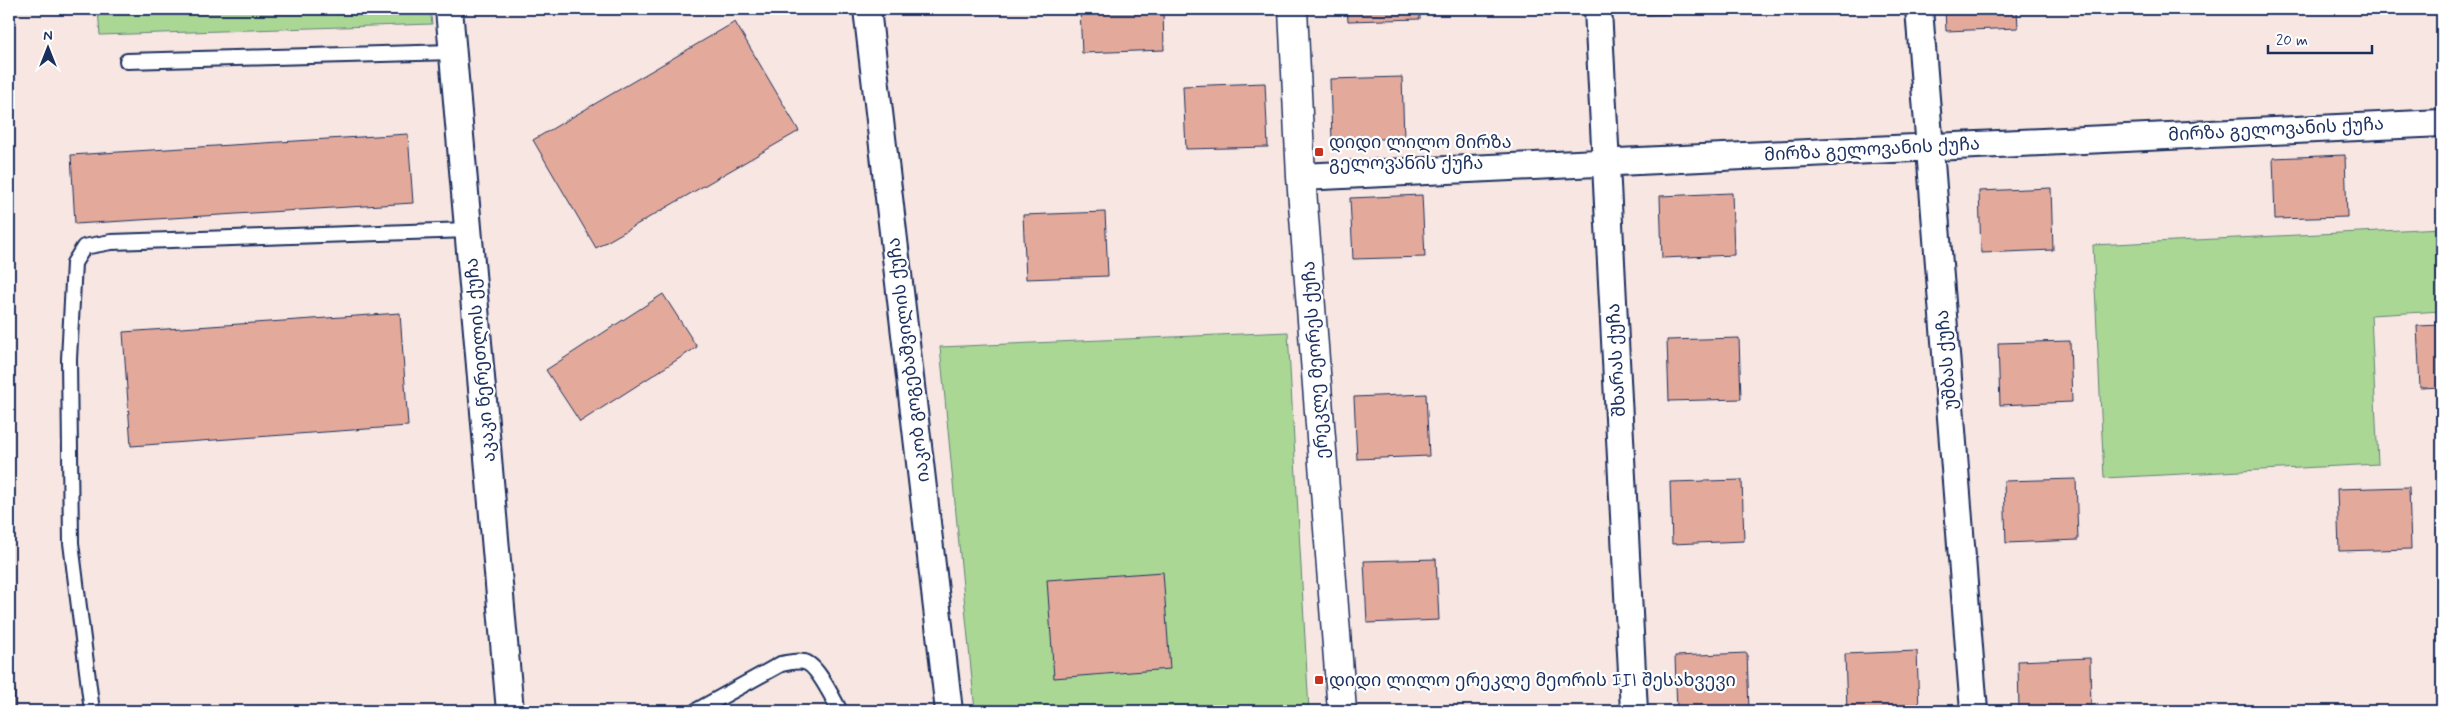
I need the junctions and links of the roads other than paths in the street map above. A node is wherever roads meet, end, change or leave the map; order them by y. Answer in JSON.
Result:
{"nodes":[{"id":1,"x":449,"y":9,"type":"edge"},
{"id":2,"x":867,"y":9,"type":"edge"},
{"id":3,"x":1293,"y":9,"type":"edge"},
{"id":4,"x":1598,"y":9,"type":"edge"},
{"id":5,"x":1919,"y":9,"type":"edge"},
{"id":6,"x":453,"y":52,"type":"junction"},
{"id":7,"x":127,"y":61,"type":"dead end"},
{"id":8,"x":2442,"y":123,"type":"edge"},
{"id":9,"x":1930,"y":146,"type":"junction"},
{"id":10,"x":1606,"y":163,"type":"junction"},
{"id":11,"x":1302,"y":177,"type":"junction"},
{"id":12,"x":468,"y":230,"type":"junction"},
{"id":13,"x":92,"y":711,"type":"edge"},
{"id":14,"x":510,"y":711,"type":"edge"},
{"id":15,"x":696,"y":711,"type":"edge"},
{"id":16,"x":840,"y":711,"type":"edge"},
{"id":17,"x":949,"y":711,"type":"edge"},
{"id":18,"x":1342,"y":711,"type":"edge"},
{"id":19,"x":1634,"y":711,"type":"edge"},
{"id":20,"x":1974,"y":711,"type":"edge"}],
"edges":[{"from":1,"to":6,"type":"street","name":"აკაკი წერეთლის ქუჩა"},
{"from":2,"to":17,"type":"street","name":"იაკობ გოგებაშვილის ქუჩა"},
{"from":3,"to":11,"type":"street","name":"ერეკლე მეორეს ქუჩა"},
{"from":4,"to":10,"type":"street","name":"შხარას ქუჩა"},
{"from":5,"to":9,"type":"street","name":"უშბას ქუჩა"},
{"from":6,"to":7,"type":"lane"},
{"from":6,"to":12,"type":"street","name":"აკაკი წერეთლის ქუჩა"},
{"from":8,"to":9,"type":"street","name":"მირზა გელოვანის ქუჩა"},
{"from":9,"to":10,"type":"street","name":"მირზა გელოვანის ქუჩა"},
{"from":9,"to":20,"type":"street","name":"უშბას ქუჩა"},
{"from":10,"to":11,"type":"street","name":"მირზა გელოვანის ქუჩა"},
{"from":10,"to":19,"type":"street","name":"შხარას ქუჩა"},
{"from":11,"to":18,"type":"street","name":"ერეკლე მეორეს ქუჩა"},
{"from":12,"to":13,"type":"lane"},
{"from":12,"to":14,"type":"street","name":"აკაკი წერეთლის ქუჩა"},
{"from":15,"to":16,"type":"lane"}]}
